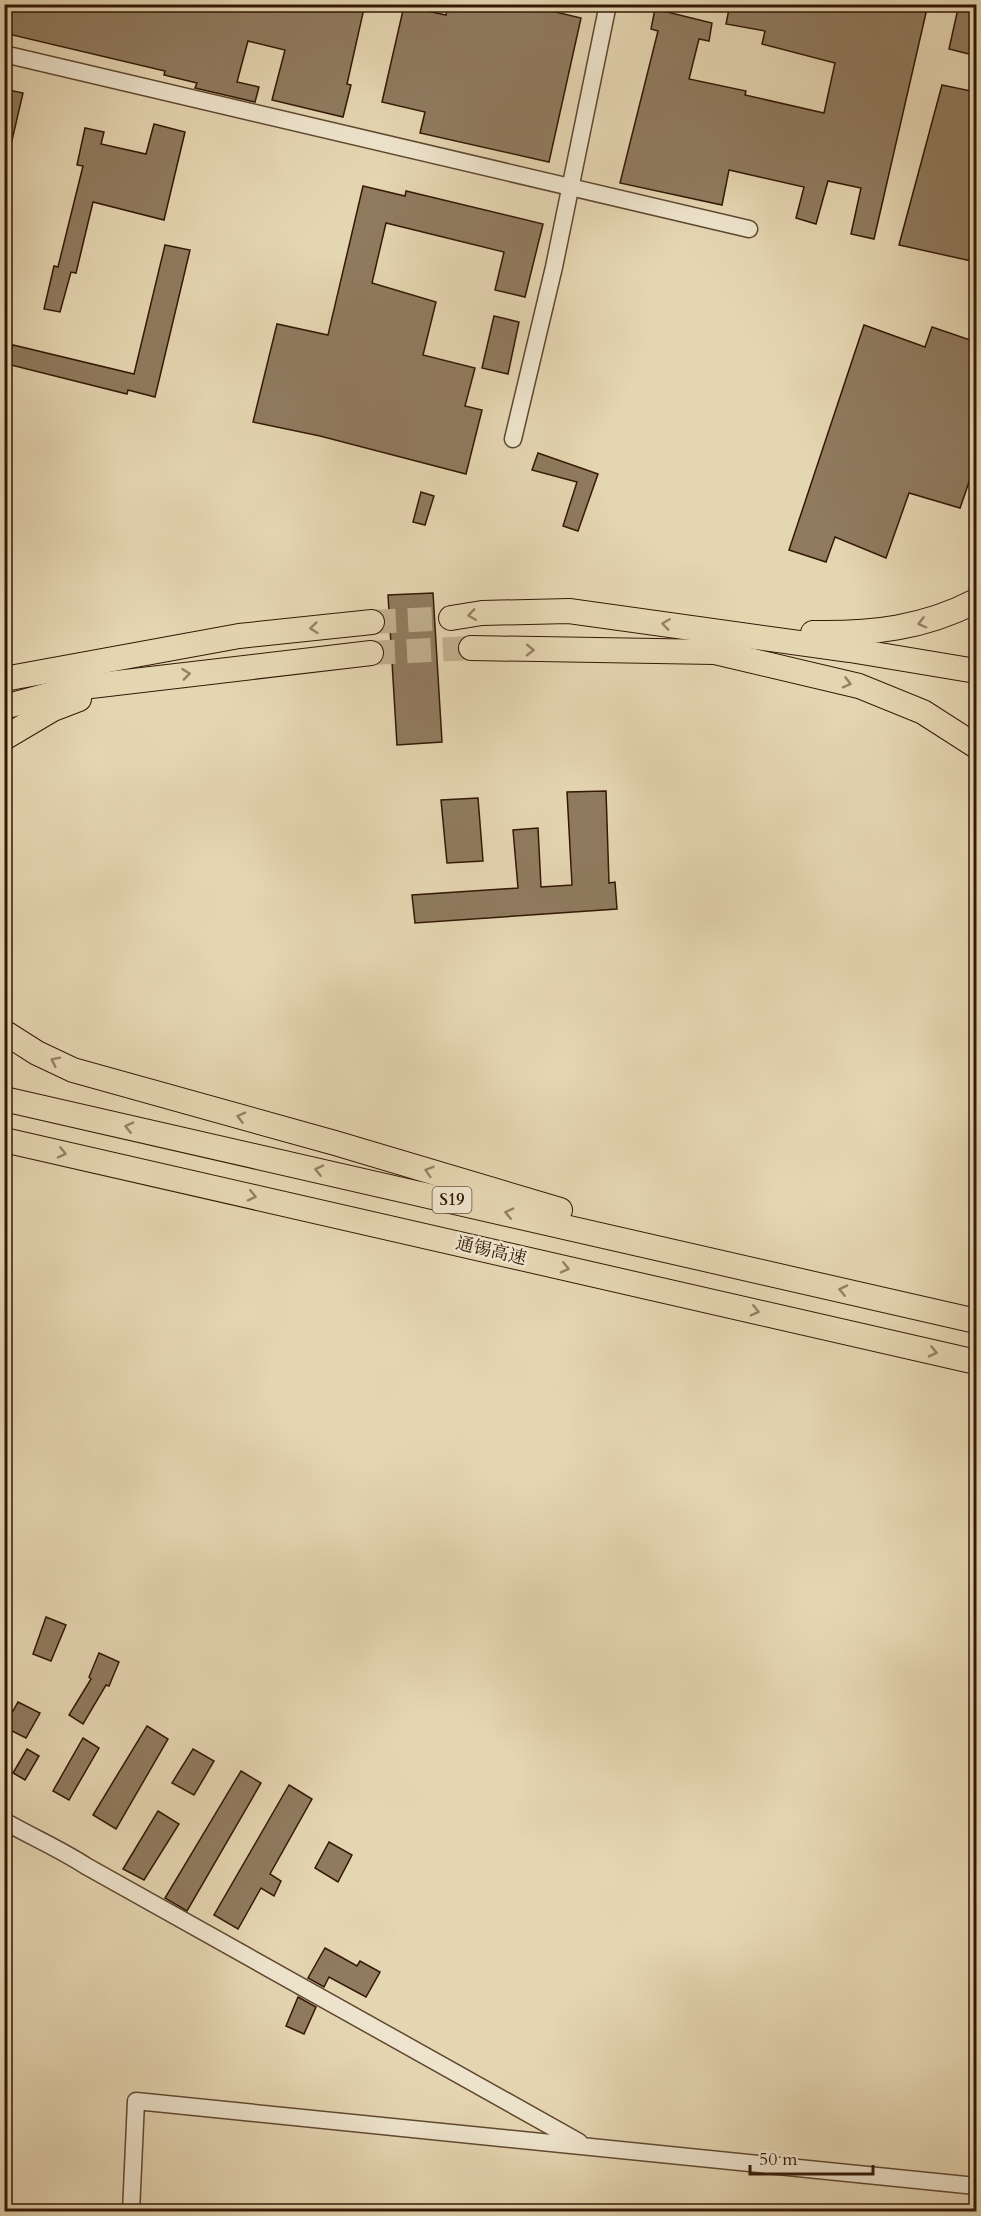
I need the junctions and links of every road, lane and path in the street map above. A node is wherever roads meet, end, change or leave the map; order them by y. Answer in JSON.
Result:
{"nodes":[{"id":1,"x":608,"y":4,"type":"edge"},
{"id":2,"x":4,"y":54,"type":"edge"},
{"id":3,"x":570,"y":185,"type":"junction"},
{"id":4,"x":748,"y":229,"type":"dead end"},
{"id":5,"x":513,"y":439,"type":"dead end"},
{"id":6,"x":976,"y":601,"type":"edge"},
{"id":7,"x":451,"y":618,"type":"tunnel mouth"},
{"id":8,"x":372,"y":622,"type":"tunnel mouth"},
{"id":9,"x":713,"y":641,"type":"junction"},
{"id":10,"x":471,"y":648,"type":"tunnel mouth"},
{"id":11,"x":371,"y":653,"type":"tunnel mouth"},
{"id":12,"x":125,"y":657,"type":"junction"},
{"id":13,"x":976,"y":671,"type":"edge"},
{"id":14,"x":952,"y":674,"type":"junction"},
{"id":15,"x":4,"y":679,"type":"edge"},
{"id":16,"x":144,"y":679,"type":"junction"},
{"id":17,"x":976,"y":684,"type":"edge"},
{"id":18,"x":4,"y":692,"type":"edge"},
{"id":19,"x":4,"y":706,"type":"edge"},
{"id":20,"x":4,"y":738,"type":"edge"},
{"id":21,"x":976,"y":746,"type":"edge"},
{"id":22,"x":4,"y":1032,"type":"edge"},
{"id":23,"x":4,"y":1099,"type":"edge"},
{"id":24,"x":4,"y":1140,"type":"edge"},
{"id":25,"x":746,"y":1268,"type":"junction"},
{"id":26,"x":976,"y":1321,"type":"edge"},
{"id":27,"x":976,"y":1362,"type":"edge"},
{"id":28,"x":4,"y":1821,"type":"edge"},
{"id":29,"x":587,"y":2147,"type":"junction"},
{"id":30,"x":976,"y":2186,"type":"edge"},
{"id":31,"x":131,"y":2211,"type":"edge"}],
"edges":[{"from":1,"to":3,"type":"street"},
{"from":2,"to":3,"type":"street"},
{"from":3,"to":4,"type":"street"},
{"from":3,"to":5,"type":"street"},
{"from":6,"to":9,"type":"highway","one_way":true},
{"from":9,"to":7,"type":"highway","one_way":true},
{"from":8,"to":12,"type":"highway","one_way":true},
{"from":10,"to":9,"type":"highway","one_way":true},
{"from":9,"to":14,"type":"highway"},
{"from":9,"to":21,"type":"highway","one_way":true},
{"from":16,"to":11,"type":"highway","one_way":true},
{"from":12,"to":15,"type":"highway"},
{"from":12,"to":18,"type":"highway"},
{"from":13,"to":14,"type":"highway"},
{"from":14,"to":17,"type":"highway"},
{"from":16,"to":19,"type":"highway"},
{"from":16,"to":20,"type":"highway"},
{"from":25,"to":22,"type":"highway","one_way":true},
{"from":25,"to":23,"type":"highway","number":"S19","one_way":true},
{"from":24,"to":27,"type":"highway","name":"通锡高速","number":"S19","one_way":true},
{"from":26,"to":25,"type":"highway","number":"S19","one_way":true},
{"from":28,"to":29,"type":"street"},
{"from":29,"to":30,"type":"street"},
{"from":29,"to":31,"type":"street"}]}
